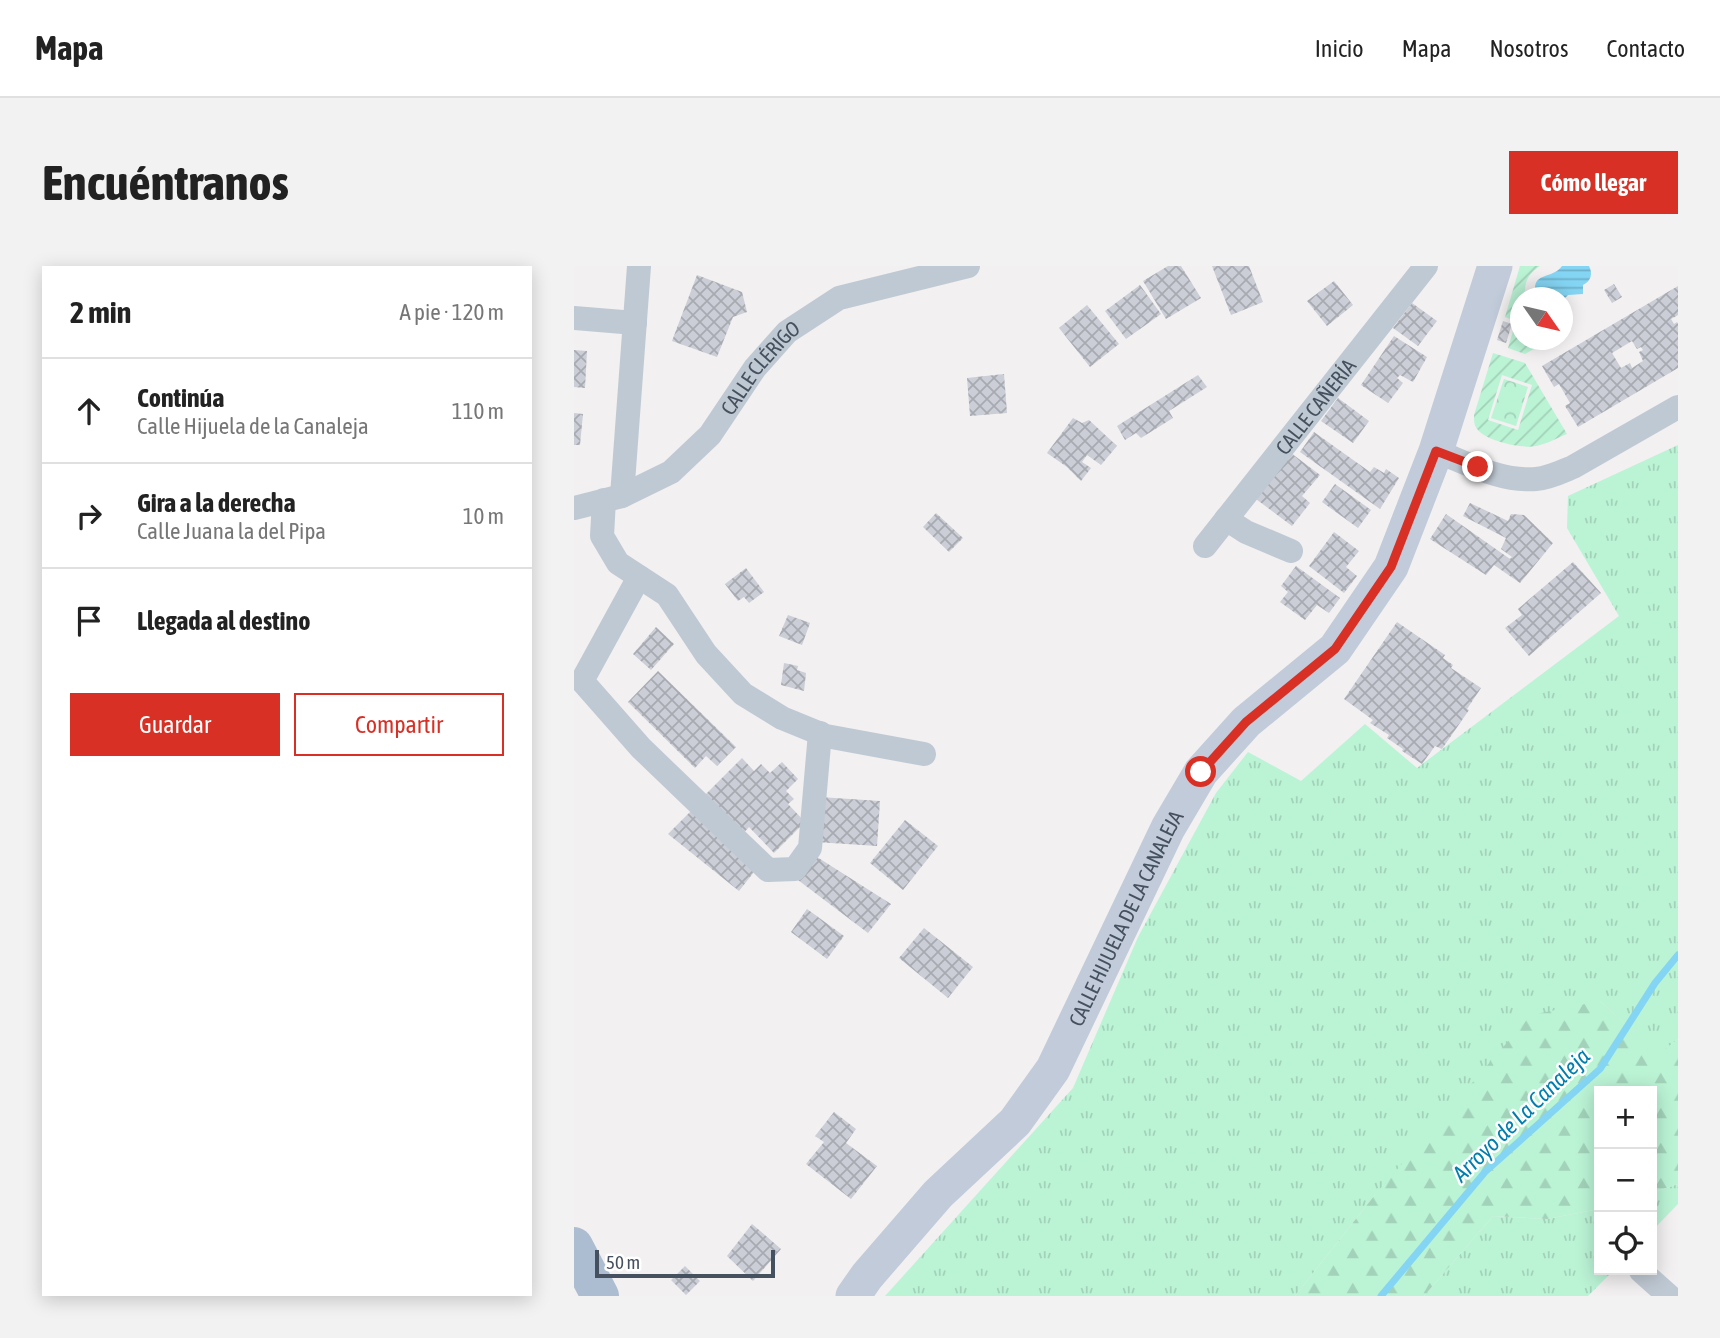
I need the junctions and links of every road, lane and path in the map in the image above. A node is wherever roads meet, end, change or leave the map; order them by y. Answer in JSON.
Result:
{"nodes":[{"id":1,"x":639,"y":266,"type":"edge"},
{"id":2,"x":968,"y":266,"type":"edge"},
{"id":3,"x":1426,"y":266,"type":"edge"},
{"id":4,"x":1495,"y":266,"type":"edge"},
{"id":5,"x":918,"y":272,"type":"edge"},
{"id":6,"x":574,"y":318,"type":"edge"},
{"id":7,"x":635,"y":323,"type":"junction"},
{"id":8,"x":1678,"y":407,"type":"edge"},
{"id":9,"x":1436,"y":451,"type":"junction"},
{"id":10,"x":613,"y":498,"type":"junction"},
{"id":11,"x":574,"y":508,"type":"edge"},
{"id":12,"x":1226,"y":519,"type":"junction"},
{"id":13,"x":1205,"y":546,"type":"dead end"},
{"id":14,"x":1291,"y":551,"type":"dead end"},
{"id":15,"x":639,"y":577,"type":"junction"},
{"id":16,"x":820,"y":733,"type":"junction"},
{"id":17,"x":924,"y":754,"type":"dead end"},
{"id":18,"x":574,"y":1246,"type":"edge"},
{"id":19,"x":1645,"y":1275,"type":"edge"},
{"id":20,"x":600,"y":1296,"type":"edge"},
{"id":21,"x":853,"y":1296,"type":"edge"},
{"id":22,"x":1668,"y":1296,"type":"edge"}],
"edges":[{"from":1,"to":7,"type":"street"},
{"from":2,"to":5,"type":"street","name":"CALLE CLÉRIGO"},
{"from":3,"to":12,"type":"street","name":"CALLE CAÑERÍA"},
{"from":4,"to":9,"type":"street","name":"CALLE HIJUELA DE LA CANALEJA"},
{"from":5,"to":10,"type":"street","name":"CALLE CLÉRIGO"},
{"from":6,"to":7,"type":"street"},
{"from":7,"to":10,"type":"street"},
{"from":8,"to":9,"type":"street"},
{"from":9,"to":21,"type":"street","name":"CALLE HIJUELA DE LA CANALEJA"},
{"from":10,"to":11,"type":"street","name":"CALLE CLÉRIGO"},
{"from":10,"to":15,"type":"street"},
{"from":12,"to":13,"type":"street","name":"CALLE CAÑERÍA"},
{"from":12,"to":14,"type":"street"},
{"from":15,"to":16,"type":"street"},
{"from":15,"to":16,"type":"street"},
{"from":16,"to":17,"type":"street"},
{"from":18,"to":20,"type":"main road"},
{"from":19,"to":22,"type":"street"}]}
